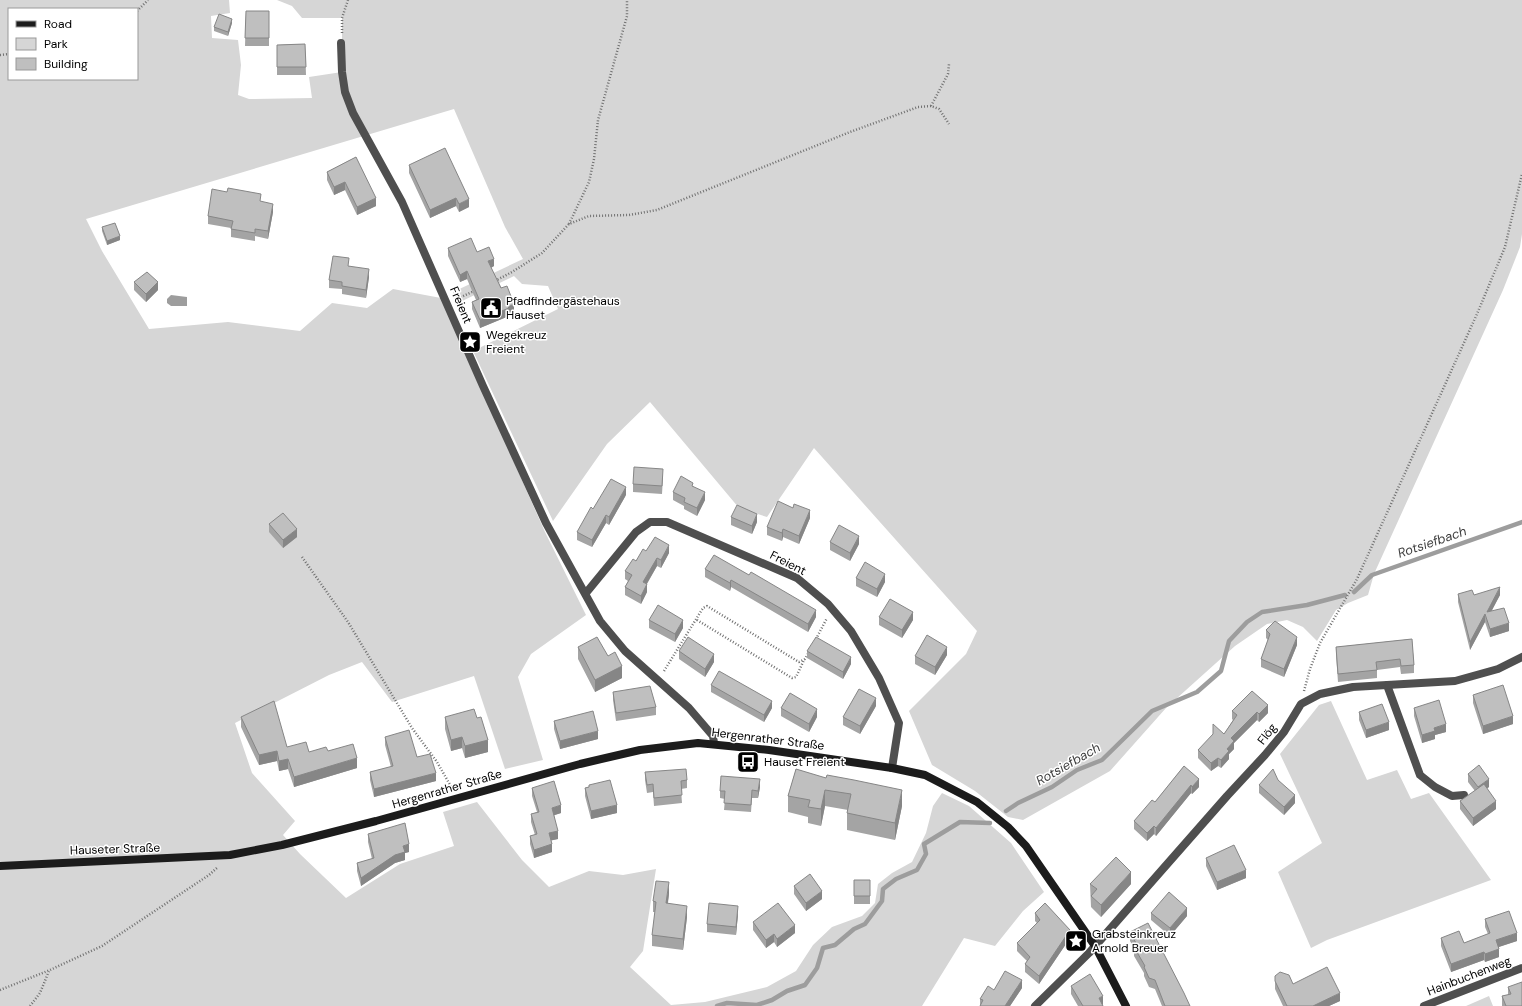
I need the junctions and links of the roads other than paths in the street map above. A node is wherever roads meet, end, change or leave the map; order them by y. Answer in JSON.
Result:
{"nodes":[{"id":1,"x":341,"y":44,"type":"road end"},
{"id":2,"x":586,"y":593,"type":"junction"},
{"id":3,"x":1522,"y":657,"type":"edge"},
{"id":4,"x":1387,"y":685,"type":"junction"},
{"id":5,"x":714,"y":743,"type":"junction"},
{"id":6,"x":892,"y":768,"type":"junction"},
{"id":7,"x":1464,"y":794,"type":"dead end"},
{"id":8,"x":230,"y":855,"type":"joint"},
{"id":9,"x":0,"y":866,"type":"edge"},
{"id":10,"x":1095,"y":946,"type":"junction"},
{"id":11,"x":1522,"y":968,"type":"edge"},
{"id":12,"x":1035,"y":1006,"type":"edge"},
{"id":13,"x":1126,"y":1006,"type":"edge"},
{"id":14,"x":1424,"y":1006,"type":"edge"}],
"edges":[{"from":1,"to":2,"type":"street","name":"Freient"},
{"from":2,"to":5,"type":"street","name":"Freient"},
{"from":2,"to":6,"type":"street","name":"Freient"},
{"from":3,"to":4,"type":"street"},
{"from":4,"to":7,"type":"street"},
{"from":4,"to":10,"type":"street","name":"Flög"},
{"from":5,"to":6,"type":"street","name":"Hergenrather Straße"},
{"from":5,"to":8,"type":"street","name":"Hergenrather Straße"},
{"from":6,"to":10,"type":"street","name":"Hergenrather Straße"},
{"from":8,"to":9,"type":"street","name":"Hauseter Straße"},
{"from":10,"to":12,"type":"street","name":"Flög"},
{"from":10,"to":13,"type":"street","name":"Hergenrather Straße"},
{"from":11,"to":14,"type":"street","name":"Hainbuchenweg"}]}
